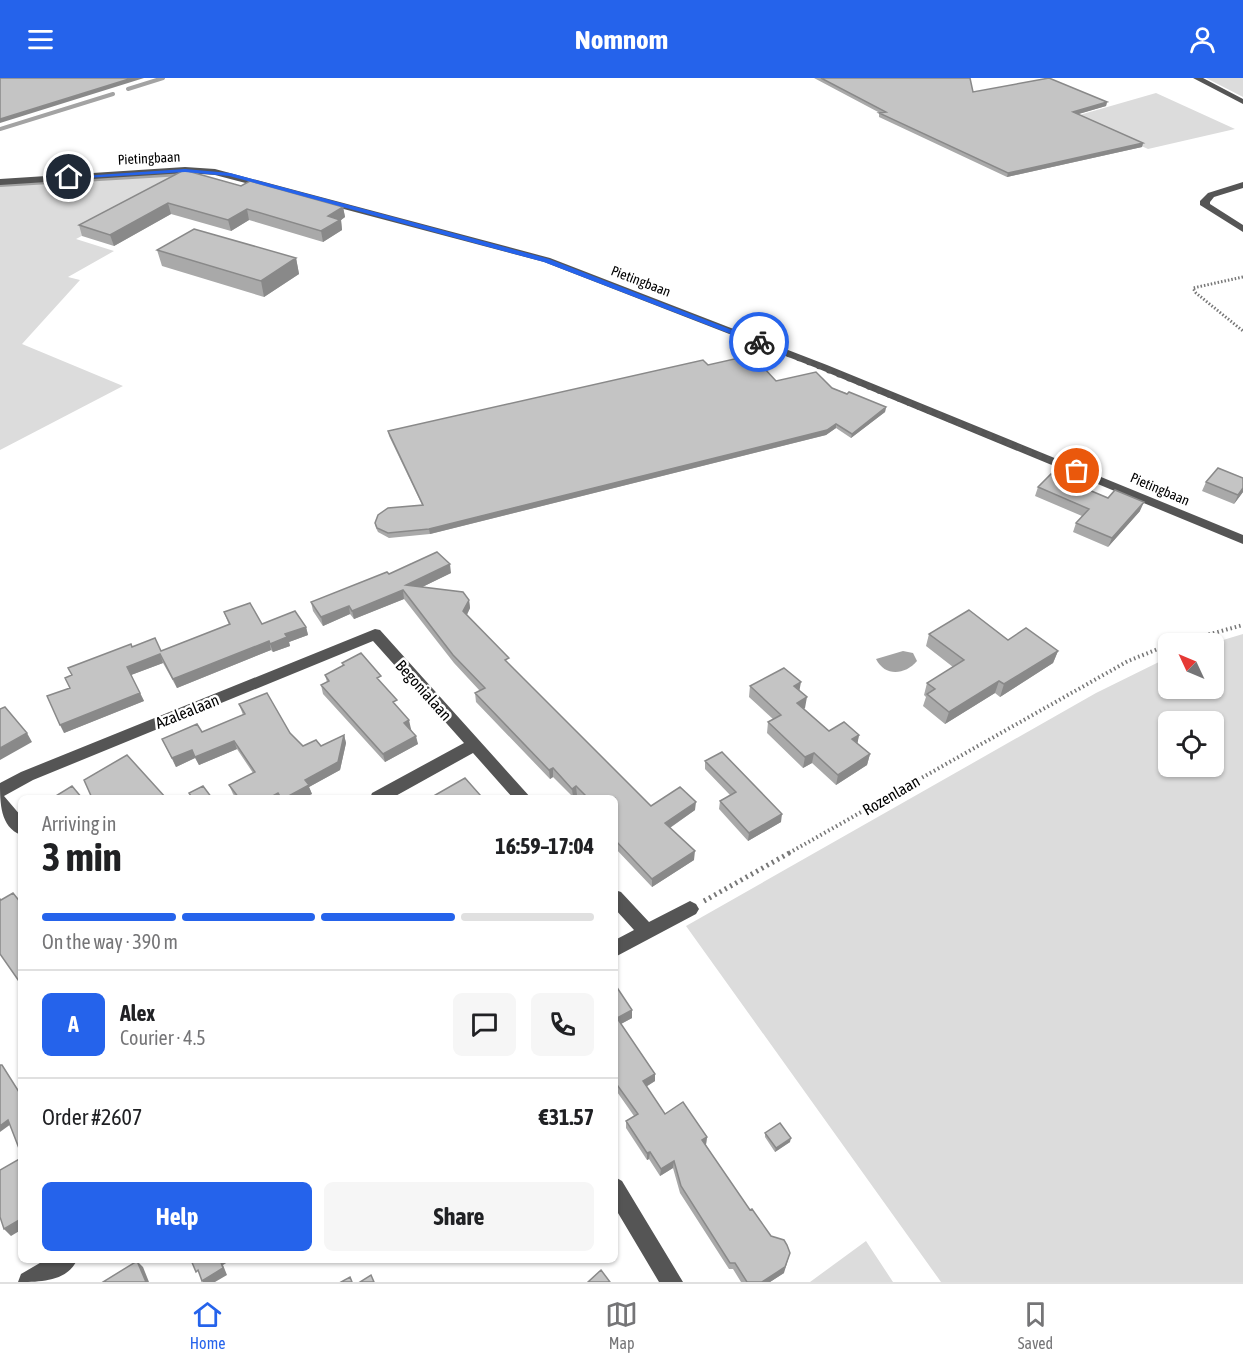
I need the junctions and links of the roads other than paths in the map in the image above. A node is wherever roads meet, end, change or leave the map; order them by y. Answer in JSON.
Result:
{"nodes":[{"id":1,"x":1197,"y":78,"type":"edge"},
{"id":2,"x":1243,"y":102,"type":"edge"},
{"id":3,"x":0,"y":182,"type":"edge"},
{"id":4,"x":1243,"y":185,"type":"edge"},
{"id":5,"x":1243,"y":229,"type":"edge"},
{"id":6,"x":1243,"y":540,"type":"edge"},
{"id":7,"x":375,"y":634,"type":"joint"},
{"id":8,"x":474,"y":745,"type":"junction"},
{"id":9,"x":0,"y":791,"type":"edge"},
{"id":10,"x":383,"y":795,"type":"edge"},
{"id":11,"x":520,"y":795,"type":"edge"},
{"id":12,"x":0,"y":801,"type":"edge"},
{"id":13,"x":18,"y":824,"type":"edge"},
{"id":14,"x":618,"y":900,"type":"edge"},
{"id":15,"x":690,"y":909,"type":"road end"},
{"id":16,"x":647,"y":932,"type":"junction"},
{"id":17,"x":618,"y":947,"type":"edge"},
{"id":18,"x":618,"y":1193,"type":"edge"},
{"id":19,"x":61,"y":1263,"type":"edge"},
{"id":20,"x":29,"y":1282,"type":"edge"},
{"id":21,"x":672,"y":1282,"type":"edge"}],
"edges":[{"from":1,"to":2,"type":"street"},
{"from":3,"to":6,"type":"street","name":"Pietingbaan"},
{"from":4,"to":5,"type":"street"},
{"from":7,"to":8,"type":"street","name":"Begonialaan"},
{"from":7,"to":9,"type":"street","name":"Azalealaan"},
{"from":8,"to":10,"type":"street"},
{"from":8,"to":11,"type":"street","name":"Begonialaan"},
{"from":12,"to":13,"type":"street"},
{"from":14,"to":16,"type":"street"},
{"from":15,"to":16,"type":"street"},
{"from":16,"to":17,"type":"street"},
{"from":18,"to":21,"type":"street"},
{"from":19,"to":20,"type":"street"}]}
